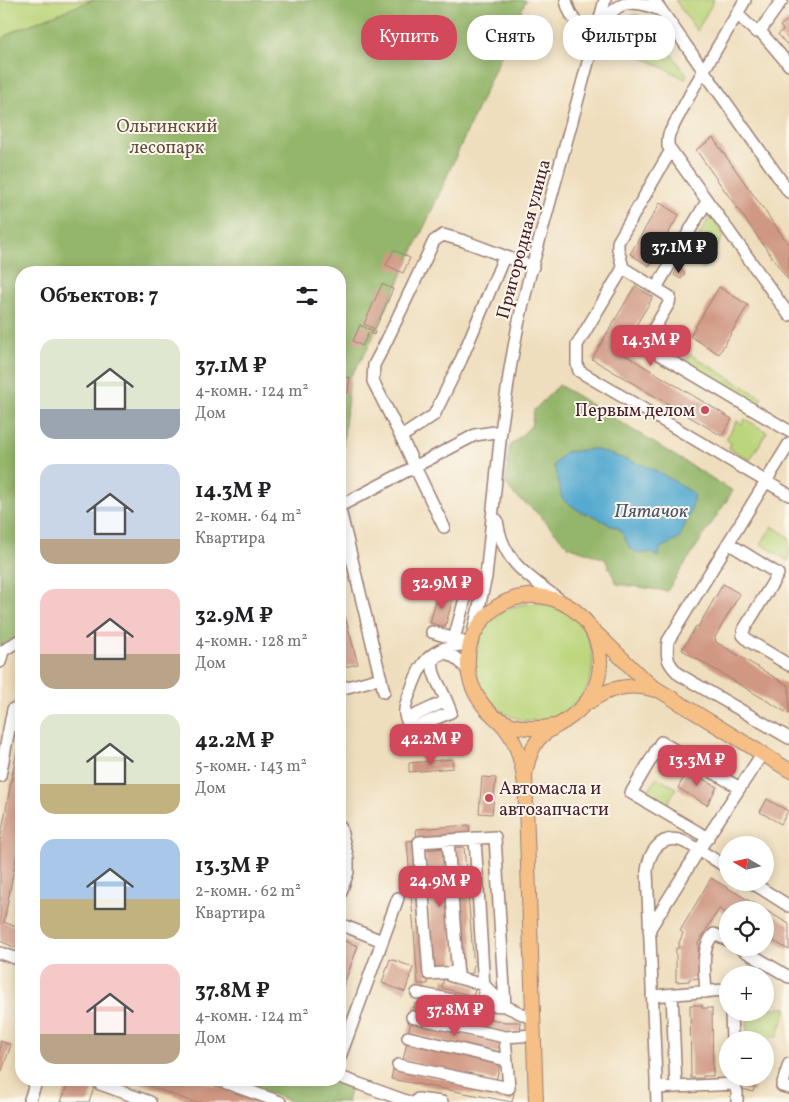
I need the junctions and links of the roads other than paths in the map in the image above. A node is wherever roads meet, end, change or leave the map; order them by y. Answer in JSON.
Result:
{"nodes":[{"id":1,"x":566,"y":0,"type":"edge"},
{"id":2,"x":605,"y":0,"type":"edge"},
{"id":3,"x":745,"y":0,"type":"edge"},
{"id":4,"x":782,"y":0,"type":"edge"},
{"id":5,"x":657,"y":5,"type":"edge"},
{"id":6,"x":737,"y":14,"type":"junction"},
{"id":7,"x":572,"y":15,"type":"edge"},
{"id":8,"x":601,"y":15,"type":"edge"},
{"id":9,"x":610,"y":15,"type":"edge"},
{"id":10,"x":760,"y":31,"type":"junction"},
{"id":11,"x":589,"y":60,"type":"edge"},
{"id":12,"x":789,"y":65,"type":"edge"},
{"id":13,"x":704,"y":70,"type":"junction"},
{"id":14,"x":671,"y":150,"type":"junction"},
{"id":15,"x":789,"y":192,"type":"edge"},
{"id":16,"x":707,"y":201,"type":"junction"},
{"id":17,"x":504,"y":257,"type":"junction"},
{"id":18,"x":533,"y":267,"type":"junction"},
{"id":19,"x":622,"y":268,"type":"junction"},
{"id":20,"x":656,"y":288,"type":"junction"},
{"id":21,"x":789,"y":315,"type":"edge"},
{"id":22,"x":501,"y":431,"type":"junction"},
{"id":23,"x":789,"y":431,"type":"edge"},
{"id":24,"x":401,"y":437,"type":"junction"},
{"id":25,"x":789,"y":444,"type":"edge"},
{"id":26,"x":415,"y":467,"type":"junction"},
{"id":27,"x":766,"y":482,"type":"junction"},
{"id":28,"x":496,"y":492,"type":"junction"},
{"id":29,"x":789,"y":495,"type":"edge"},
{"id":30,"x":346,"y":503,"type":"edge"},
{"id":31,"x":444,"y":527,"type":"dead end"},
{"id":32,"x":728,"y":544,"type":"junction"},
{"id":33,"x":346,"y":550,"type":"edge"},
{"id":34,"x":466,"y":595,"type":"dead end"},
{"id":35,"x":564,"y":603,"type":"junction"},
{"id":36,"x":592,"y":630,"type":"junction"},
{"id":37,"x":432,"y":632,"type":"dead end"},
{"id":38,"x":454,"y":639,"type":"junction"},
{"id":39,"x":15,"y":643,"type":"edge"},
{"id":40,"x":470,"y":644,"type":"junction"},
{"id":41,"x":0,"y":662,"type":"edge"},
{"id":42,"x":789,"y":665,"type":"edge"},
{"id":43,"x":468,"y":671,"type":"junction"},
{"id":44,"x":381,"y":678,"type":"junction"},
{"id":45,"x":346,"y":687,"type":"edge"},
{"id":46,"x":384,"y":692,"type":"dead end"},
{"id":47,"x":665,"y":694,"type":"junction"},
{"id":48,"x":15,"y":710,"type":"edge"},
{"id":49,"x":492,"y":714,"type":"junction"},
{"id":50,"x":572,"y":716,"type":"junction"},
{"id":51,"x":789,"y":738,"type":"edge"},
{"id":52,"x":762,"y":754,"type":"junction"},
{"id":53,"x":789,"y":770,"type":"edge"},
{"id":54,"x":0,"y":776,"type":"edge"},
{"id":55,"x":525,"y":786,"type":"junction"},
{"id":56,"x":740,"y":788,"type":"junction"},
{"id":57,"x":474,"y":838,"type":"junction"},
{"id":58,"x":708,"y":838,"type":"junction"},
{"id":59,"x":448,"y":840,"type":"junction"},
{"id":60,"x":699,"y":850,"type":"junction"},
{"id":61,"x":719,"y":862,"type":"edge"},
{"id":62,"x":346,"y":865,"type":"edge"},
{"id":63,"x":346,"y":878,"type":"edge"},
{"id":64,"x":765,"y":891,"type":"edge"},
{"id":65,"x":398,"y":898,"type":"dead end"},
{"id":66,"x":789,"y":906,"type":"edge"},
{"id":67,"x":346,"y":926,"type":"edge"},
{"id":68,"x":649,"y":930,"type":"junction"},
{"id":69,"x":719,"y":936,"type":"edge"},
{"id":70,"x":382,"y":941,"type":"junction"},
{"id":71,"x":0,"y":953,"type":"edge"},
{"id":72,"x":754,"y":956,"type":"edge"},
{"id":73,"x":15,"y":958,"type":"edge"},
{"id":74,"x":458,"y":975,"type":"junction"},
{"id":75,"x":789,"y":977,"type":"edge"},
{"id":76,"x":484,"y":985,"type":"junction"},
{"id":77,"x":719,"y":991,"type":"edge"},
{"id":78,"x":706,"y":992,"type":"junction"},
{"id":79,"x":417,"y":993,"type":"dead end"},
{"id":80,"x":672,"y":994,"type":"junction"},
{"id":81,"x":652,"y":996,"type":"junction"},
{"id":82,"x":485,"y":1005,"type":"junction"},
{"id":83,"x":505,"y":1006,"type":"junction"},
{"id":84,"x":412,"y":1017,"type":"dead end"},
{"id":85,"x":533,"y":1019,"type":"junction"},
{"id":86,"x":534,"y":1036,"type":"junction"},
{"id":87,"x":505,"y":1037,"type":"junction"},
{"id":88,"x":408,"y":1038,"type":"dead end"},
{"id":89,"x":346,"y":1040,"type":"edge"},
{"id":90,"x":506,"y":1060,"type":"junction"},
{"id":91,"x":398,"y":1064,"type":"dead end"},
{"id":92,"x":789,"y":1064,"type":"edge"},
{"id":93,"x":346,"y":1079,"type":"edge"},
{"id":94,"x":719,"y":1082,"type":"edge"},
{"id":95,"x":35,"y":1086,"type":"edge"},
{"id":96,"x":106,"y":1086,"type":"edge"},
{"id":97,"x":235,"y":1086,"type":"edge"},
{"id":98,"x":735,"y":1086,"type":"edge"},
{"id":99,"x":676,"y":1087,"type":"junction"},
{"id":100,"x":656,"y":1088,"type":"junction"},
{"id":101,"x":789,"y":1088,"type":"edge"},
{"id":102,"x":405,"y":1101,"type":"edge"},
{"id":103,"x":29,"y":1102,"type":"edge"},
{"id":104,"x":150,"y":1102,"type":"edge"},
{"id":105,"x":280,"y":1102,"type":"edge"},
{"id":106,"x":417,"y":1102,"type":"edge"},
{"id":107,"x":442,"y":1102,"type":"edge"},
{"id":108,"x":536,"y":1102,"type":"edge"},
{"id":109,"x":657,"y":1102,"type":"edge"},
{"id":110,"x":738,"y":1102,"type":"edge"}],
"edges":[{"from":1,"to":7,"type":"street"},
{"from":2,"to":8,"type":"street","name":"Пригородная улица"},
{"from":3,"to":6,"type":"street"},
{"from":4,"to":10,"type":"street"},
{"from":5,"to":9,"type":"street"},
{"from":5,"to":13,"type":"street"},
{"from":6,"to":10,"type":"street"},
{"from":6,"to":13,"type":"street"},
{"from":10,"to":12,"type":"street"},
{"from":11,"to":18,"type":"street","name":"Пригородная улица"},
{"from":13,"to":14,"type":"street"},
{"from":13,"to":15,"type":"street"},
{"from":14,"to":16,"type":"street"},
{"from":14,"to":19,"type":"street"},
{"from":16,"to":20,"type":"street"},
{"from":16,"to":21,"type":"street"},
{"from":17,"to":18,"type":"street"},
{"from":17,"to":24,"type":"street"},
{"from":17,"to":24,"type":"street"},
{"from":18,"to":22,"type":"street","name":"Пригородная улица"},
{"from":19,"to":20,"type":"street"},
{"from":19,"to":27,"type":"street"},
{"from":20,"to":23,"type":"street"},
{"from":22,"to":26,"type":"street"},
{"from":22,"to":28,"type":"street","name":"Пригородная улица"},
{"from":24,"to":26,"type":"street"},
{"from":25,"to":27,"type":"street"},
{"from":26,"to":30,"type":"street"},
{"from":26,"to":31,"type":"street"},
{"from":27,"to":29,"type":"street"},
{"from":27,"to":32,"type":"street"},
{"from":28,"to":35,"type":"street"},
{"from":28,"to":40,"type":"street"},
{"from":32,"to":42,"type":"street"},
{"from":32,"to":51,"type":"street"},
{"from":33,"to":44,"type":"street"},
{"from":34,"to":38,"type":"street"},
{"from":35,"to":36,"type":"main road"},
{"from":35,"to":40,"type":"main road"},
{"from":36,"to":47,"type":"main road"},
{"from":36,"to":50,"type":"main road"},
{"from":37,"to":38,"type":"street"},
{"from":38,"to":40,"type":"street"},
{"from":39,"to":41,"type":"street"},
{"from":40,"to":43,"type":"main road"},
{"from":40,"to":43,"type":"street"},
{"from":43,"to":49,"type":"main road"},
{"from":44,"to":45,"type":"street"},
{"from":44,"to":46,"type":"street"},
{"from":47,"to":50,"type":"main road"},
{"from":47,"to":52,"type":"main road"},
{"from":48,"to":54,"type":"street"},
{"from":49,"to":50,"type":"main road"},
{"from":49,"to":55,"type":"main road"},
{"from":50,"to":55,"type":"main road"},
{"from":52,"to":53,"type":"main road"},
{"from":52,"to":56,"type":"street"},
{"from":55,"to":85,"type":"main road"},
{"from":56,"to":58,"type":"street"},
{"from":56,"to":58,"type":"street"},
{"from":57,"to":59,"type":"street"},
{"from":57,"to":76,"type":"street"},
{"from":57,"to":83,"type":"street"},
{"from":58,"to":60,"type":"street"},
{"from":59,"to":74,"type":"street"},
{"from":59,"to":74,"type":"street"},
{"from":60,"to":61,"type":"street"},
{"from":60,"to":68,"type":"street"},
{"from":60,"to":68,"type":"street"},
{"from":62,"to":63,"type":"street"},
{"from":64,"to":66,"type":"street"},
{"from":65,"to":70,"type":"street"},
{"from":67,"to":70,"type":"street"},
{"from":68,"to":81,"type":"street"},
{"from":69,"to":78,"type":"street"},
{"from":70,"to":89,"type":"street"},
{"from":71,"to":73,"type":"street"},
{"from":72,"to":75,"type":"street"},
{"from":74,"to":76,"type":"street"},
{"from":76,"to":82,"type":"street"},
{"from":76,"to":83,"type":"street"},
{"from":77,"to":78,"type":"street"},
{"from":78,"to":80,"type":"street"},
{"from":79,"to":82,"type":"street"},
{"from":80,"to":81,"type":"street"},
{"from":80,"to":99,"type":"street"},
{"from":81,"to":100,"type":"street"},
{"from":82,"to":83,"type":"street"},
{"from":83,"to":85,"type":"street"},
{"from":84,"to":87,"type":"street"},
{"from":85,"to":86,"type":"main road"},
{"from":86,"to":87,"type":"street"},
{"from":86,"to":108,"type":"main road"},
{"from":87,"to":90,"type":"street"},
{"from":88,"to":90,"type":"street"},
{"from":90,"to":91,"type":"street"},
{"from":92,"to":101,"type":"street"},
{"from":93,"to":102,"type":"street"},
{"from":94,"to":99,"type":"street"},
{"from":95,"to":103,"type":"street"},
{"from":96,"to":104,"type":"street"},
{"from":97,"to":105,"type":"street"},
{"from":98,"to":110,"type":"street"},
{"from":99,"to":100,"type":"street"},
{"from":100,"to":109,"type":"street"},
{"from":106,"to":107,"type":"street"}]}
